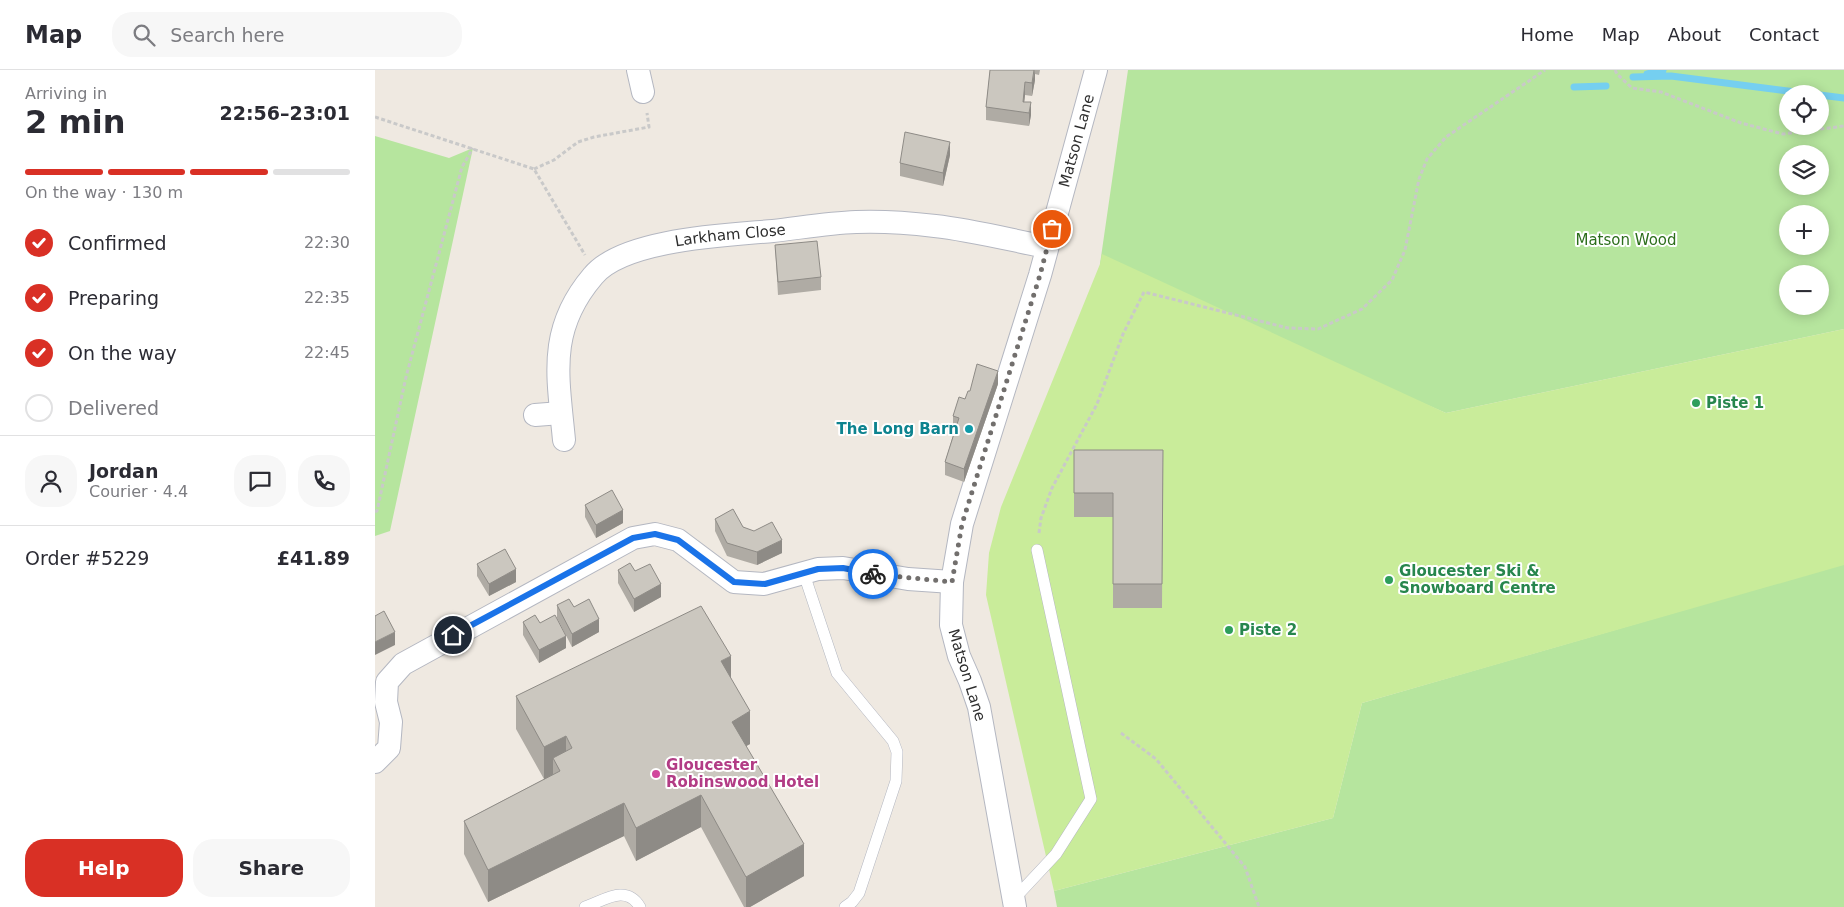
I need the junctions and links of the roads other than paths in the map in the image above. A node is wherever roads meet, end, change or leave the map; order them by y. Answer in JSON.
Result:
{"nodes":[{"id":1,"x":637,"y":70,"type":"edge"},
{"id":2,"x":1096,"y":70,"type":"edge"},
{"id":3,"x":643,"y":92,"type":"road end"},
{"id":4,"x":1047,"y":247,"type":"junction"},
{"id":5,"x":561,"y":413,"type":"junction"},
{"id":6,"x":535,"y":415,"type":"dead end"},
{"id":7,"x":563,"y":440,"type":"dead end"},
{"id":8,"x":1037,"y":550,"type":"road end"},
{"id":9,"x":804,"y":574,"type":"junction"},
{"id":10,"x":952,"y":582,"type":"junction"},
{"id":11,"x":381,"y":701,"type":"edge"},
{"id":12,"x":375,"y":762,"type":"edge"},
{"id":13,"x":1015,"y":903,"type":"edge"},
{"id":14,"x":585,"y":907,"type":"edge"},
{"id":15,"x":640,"y":907,"type":"edge"},
{"id":16,"x":845,"y":907,"type":"edge"}],
"edges":[{"from":1,"to":3,"type":"street"},
{"from":2,"to":4,"type":"street","name":"Matson Lane"},
{"from":4,"to":5,"type":"street","name":"Larkham Close"},
{"from":4,"to":10,"type":"street","name":"Matson Lane"},
{"from":5,"to":6,"type":"street"},
{"from":5,"to":7,"type":"street","name":"Larkham Close"},
{"from":8,"to":13,"type":"lane"},
{"from":9,"to":10,"type":"street"},
{"from":9,"to":11,"type":"street"},
{"from":9,"to":16,"type":"lane"},
{"from":10,"to":13,"type":"street","name":"Matson Lane"},
{"from":11,"to":12,"type":"street"},
{"from":14,"to":15,"type":"lane"}]}
